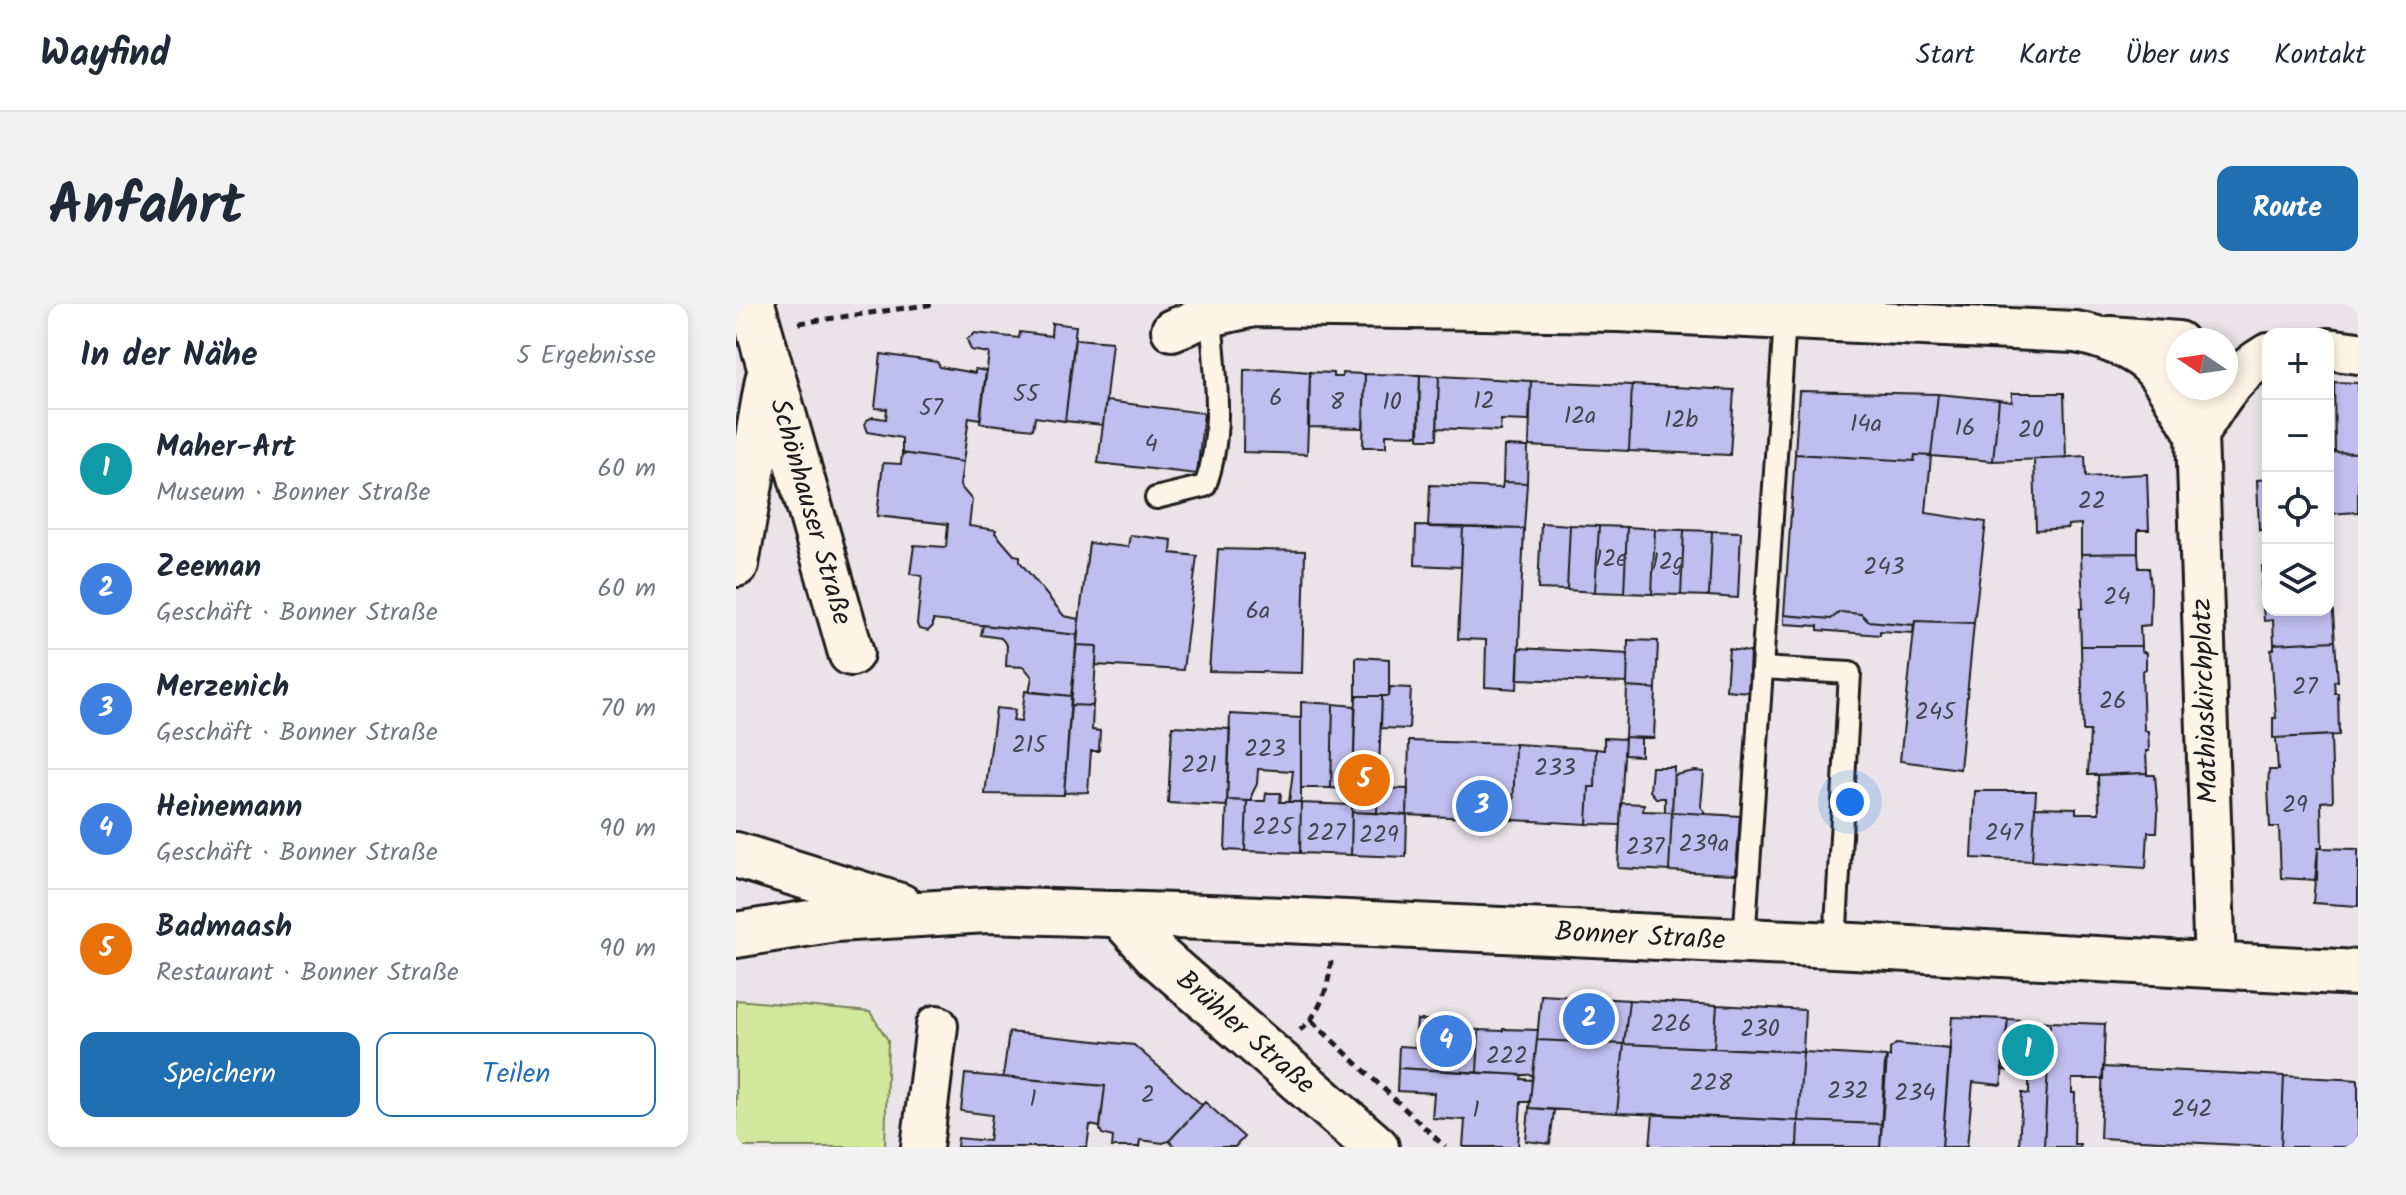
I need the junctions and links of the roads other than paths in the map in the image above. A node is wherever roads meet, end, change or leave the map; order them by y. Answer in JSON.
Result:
{"nodes":[{"id":1,"x":1618,"y":308,"type":"edge"},
{"id":2,"x":1211,"y":316,"type":"junction"},
{"id":3,"x":1785,"y":319,"type":"junction"},
{"id":4,"x":2074,"y":324,"type":"edge"},
{"id":5,"x":1172,"y":330,"type":"dead end"},
{"id":6,"x":758,"y":339,"type":"edge"},
{"id":7,"x":2166,"y":340,"type":"edge"},
{"id":8,"x":2238,"y":347,"type":"edge"},
{"id":9,"x":2262,"y":350,"type":"edge"},
{"id":10,"x":2262,"y":355,"type":"edge"},
{"id":11,"x":2197,"y":435,"type":"junction"},
{"id":12,"x":1156,"y":498,"type":"dead end"},
{"id":13,"x":736,"y":564,"type":"edge"},
{"id":14,"x":851,"y":653,"type":"dead end"},
{"id":15,"x":1762,"y":668,"type":"junction"},
{"id":16,"x":736,"y":855,"type":"edge"},
{"id":17,"x":921,"y":913,"type":"junction"},
{"id":18,"x":1119,"y":914,"type":"junction"},
{"id":19,"x":736,"y":935,"type":"edge"},
{"id":20,"x":1744,"y":942,"type":"junction"},
{"id":21,"x":1835,"y":945,"type":"junction"},
{"id":22,"x":2215,"y":967,"type":"junction"},
{"id":23,"x":2358,"y":973,"type":"edge"},
{"id":24,"x":937,"y":1026,"type":"dead end"},
{"id":25,"x":922,"y":1147,"type":"edge"},
{"id":26,"x":1376,"y":1147,"type":"edge"}],
"edges":[{"from":1,"to":2,"type":"street"},
{"from":1,"to":3,"type":"street"},
{"from":2,"to":5,"type":"street"},
{"from":2,"to":12,"type":"lane"},
{"from":3,"to":4,"type":"street"},
{"from":3,"to":15,"type":"lane"},
{"from":4,"to":7,"type":"street"},
{"from":4,"to":11,"type":"street"},
{"from":6,"to":13,"type":"main road","name":"Schönhauser Straße"},
{"from":6,"to":14,"type":"main road","name":"Schönhauser Straße"},
{"from":8,"to":9,"type":"street"},
{"from":10,"to":11,"type":"street"},
{"from":11,"to":22,"type":"street","name":"Mathiaskirchplatz"},
{"from":15,"to":20,"type":"lane"},
{"from":15,"to":21,"type":"lane"},
{"from":16,"to":17,"type":"main road","name":"Bonner Straße"},
{"from":17,"to":18,"type":"main road","name":"Bonner Straße"},
{"from":17,"to":19,"type":"main road","name":"Bonner Straße"},
{"from":18,"to":20,"type":"main road","name":"Bonner Straße"},
{"from":18,"to":26,"type":"main road","name":"Brühler Straße"},
{"from":20,"to":21,"type":"main road","name":"Bonner Straße"},
{"from":21,"to":22,"type":"main road","name":"Bonner Straße"},
{"from":22,"to":23,"type":"main road","name":"Bonner Straße"},
{"from":24,"to":25,"type":"street"}]}
